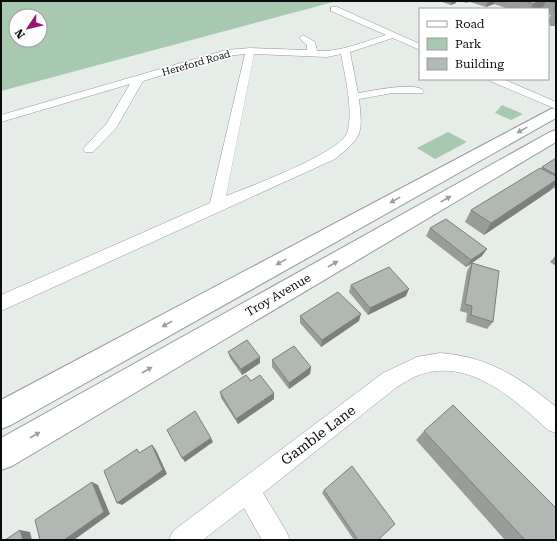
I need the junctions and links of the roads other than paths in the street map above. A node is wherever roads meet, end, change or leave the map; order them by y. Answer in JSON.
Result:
{"nodes":[{"id":1,"x":334,"y":9,"type":"dead end"},
{"id":2,"x":394,"y":35,"type":"junction"},
{"id":3,"x":303,"y":38,"type":"dead end"},
{"id":4,"x":419,"y":47,"type":"edge"},
{"id":5,"x":250,"y":51,"type":"junction"},
{"id":6,"x":345,"y":51,"type":"junction"},
{"id":7,"x":312,"y":53,"type":"junction"},
{"id":8,"x":138,"y":80,"type":"junction"},
{"id":9,"x":496,"y":80,"type":"edge"},
{"id":10,"x":419,"y":91,"type":"dead end"},
{"id":11,"x":353,"y":97,"type":"junction"},
{"id":12,"x":556,"y":106,"type":"edge"},
{"id":13,"x":556,"y":112,"type":"edge"},
{"id":14,"x":1,"y":119,"type":"edge"},
{"id":15,"x":556,"y":135,"type":"edge"},
{"id":16,"x":89,"y":149,"type":"dead end"},
{"id":17,"x":217,"y":207,"type":"junction"},
{"id":18,"x":1,"y":303,"type":"edge"},
{"id":19,"x":1,"y":415,"type":"edge"},
{"id":20,"x":556,"y":422,"type":"edge"},
{"id":21,"x":1,"y":455,"type":"edge"},
{"id":22,"x":247,"y":489,"type":"junction"},
{"id":23,"x":182,"y":540,"type":"edge"},
{"id":24,"x":277,"y":540,"type":"edge"}],
"edges":[{"from":1,"to":2,"type":"street"},
{"from":2,"to":4,"type":"street"},
{"from":2,"to":6,"type":"street","name":"Hereford Road"},
{"from":3,"to":7,"type":"street"},
{"from":5,"to":7,"type":"street","name":"Hereford Road"},
{"from":5,"to":8,"type":"street","name":"Hereford Road"},
{"from":5,"to":17,"type":"street"},
{"from":6,"to":7,"type":"street","name":"Hereford Road"},
{"from":6,"to":11,"type":"street"},
{"from":8,"to":14,"type":"street","name":"Hereford Road"},
{"from":8,"to":16,"type":"street"},
{"from":9,"to":12,"type":"street"},
{"from":10,"to":11,"type":"street"},
{"from":11,"to":17,"type":"street"},
{"from":13,"to":19,"type":"main road","one_way":true},
{"from":21,"to":15,"type":"main road","name":"Troy Avenue","one_way":true},
{"from":17,"to":18,"type":"street"},
{"from":20,"to":22,"type":"street","name":"Gamble Lane"},
{"from":22,"to":23,"type":"street","name":"Gamble Lane"},
{"from":22,"to":24,"type":"street"}]}
